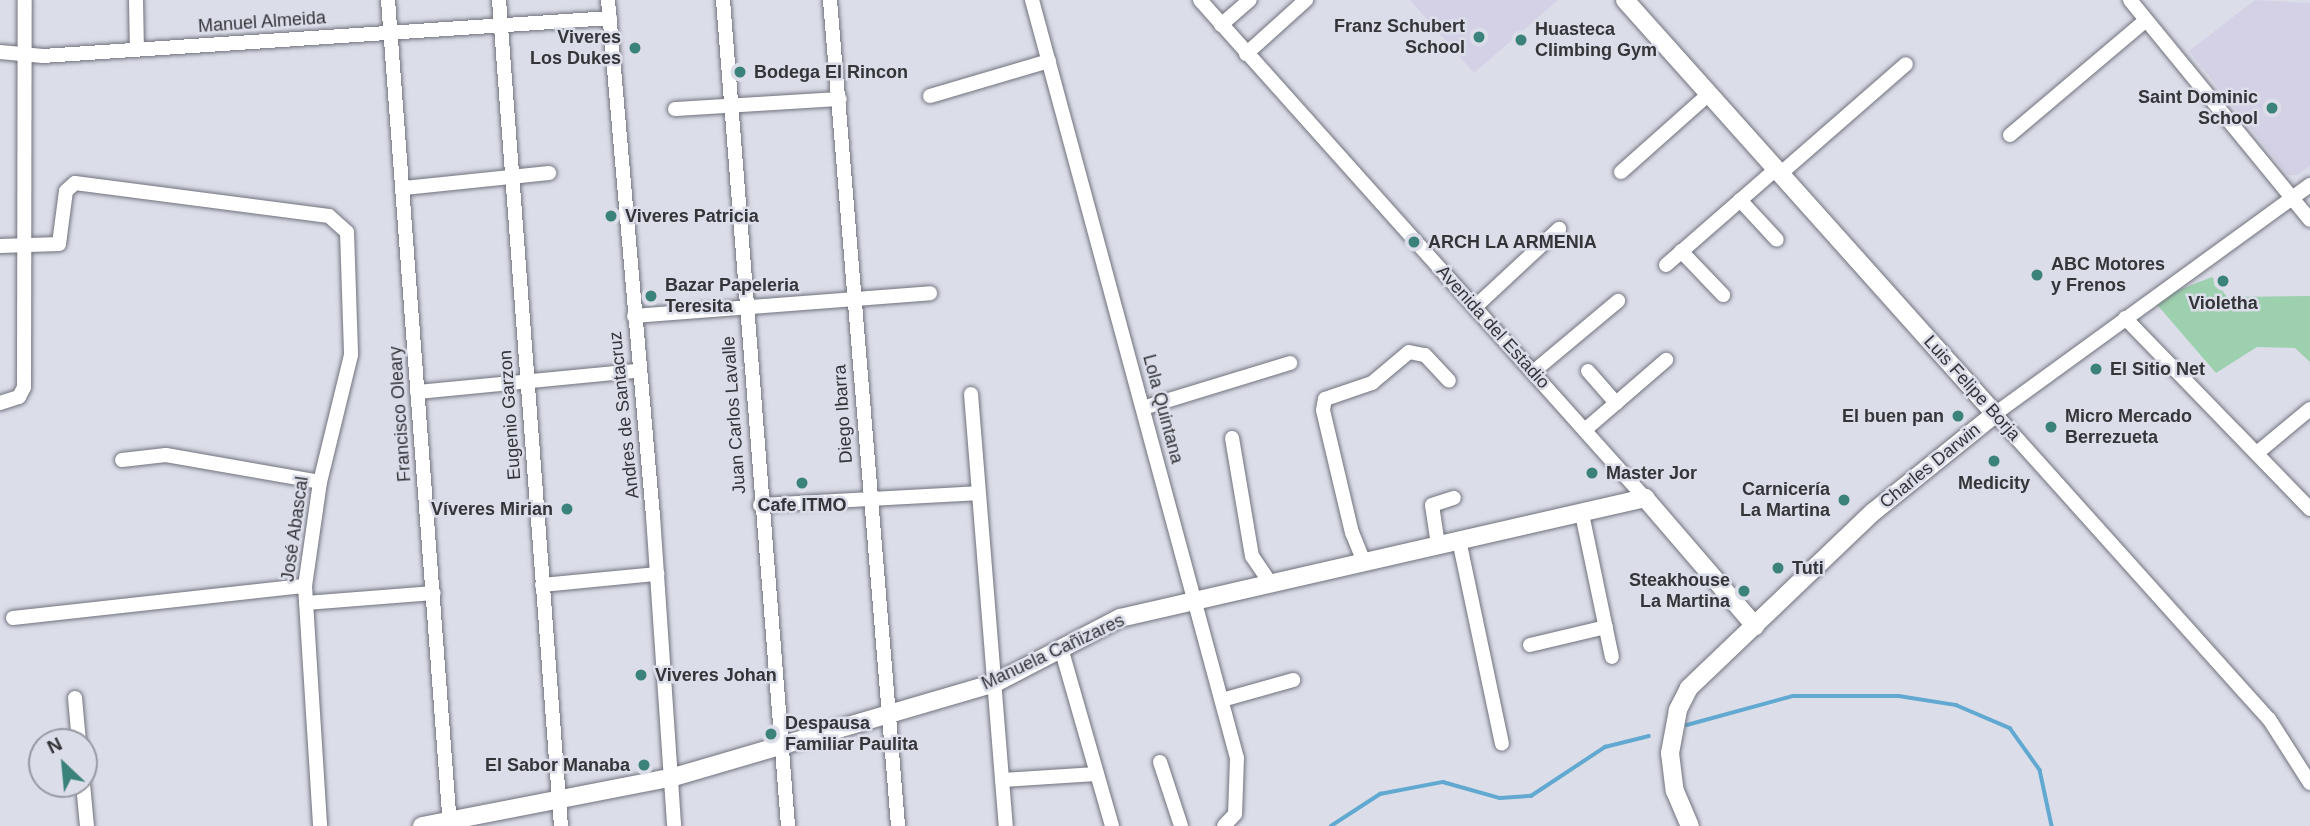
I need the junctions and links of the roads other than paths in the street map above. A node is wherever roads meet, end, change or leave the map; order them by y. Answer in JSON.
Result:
{"nodes":[{"id":1,"x":25,"y":0,"type":"edge"},
{"id":2,"x":136,"y":0,"type":"edge"},
{"id":3,"x":388,"y":0,"type":"edge"},
{"id":4,"x":499,"y":0,"type":"edge"},
{"id":5,"x":608,"y":0,"type":"edge"},
{"id":6,"x":723,"y":0,"type":"edge"},
{"id":7,"x":830,"y":0,"type":"edge"},
{"id":8,"x":1032,"y":0,"type":"edge"},
{"id":9,"x":1200,"y":0,"type":"edge"},
{"id":10,"x":1250,"y":0,"type":"edge"},
{"id":11,"x":1306,"y":0,"type":"edge"},
{"id":12,"x":1625,"y":0,"type":"edge"},
{"id":13,"x":2130,"y":0,"type":"edge"},
{"id":14,"x":610,"y":18,"type":"junction"},
{"id":15,"x":2146,"y":20,"type":"junction"},
{"id":16,"x":501,"y":25,"type":"junction"},
{"id":17,"x":1221,"y":25,"type":"junction"},
{"id":18,"x":391,"y":33,"type":"junction"},
{"id":19,"x":137,"y":50,"type":"junction"},
{"id":20,"x":0,"y":52,"type":"edge"},
{"id":21,"x":26,"y":54,"type":"junction"},
{"id":22,"x":1246,"y":54,"type":"junction"},
{"id":23,"x":1049,"y":61,"type":"junction"},
{"id":24,"x":1906,"y":64,"type":"dead end"},
{"id":25,"x":1709,"y":94,"type":"junction"},
{"id":26,"x":930,"y":96,"type":"dead end"},
{"id":27,"x":840,"y":99,"type":"junction"},
{"id":28,"x":732,"y":106,"type":"junction"},
{"id":29,"x":675,"y":108,"type":"dead end"},
{"id":30,"x":2010,"y":135,"type":"dead end"},
{"id":31,"x":1778,"y":171,"type":"junction"},
{"id":32,"x":1621,"y":172,"type":"dead end"},
{"id":33,"x":549,"y":173,"type":"dead end"},
{"id":34,"x":513,"y":179,"type":"junction"},
{"id":35,"x":2310,"y":185,"type":"edge"},
{"id":36,"x":404,"y":188,"type":"junction"},
{"id":37,"x":1740,"y":200,"type":"junction"},
{"id":38,"x":2291,"y":200,"type":"junction"},
{"id":39,"x":2310,"y":220,"type":"edge"},
{"id":40,"x":1559,"y":229,"type":"dead end"},
{"id":41,"x":1777,"y":240,"type":"dead end"},
{"id":42,"x":0,"y":246,"type":"edge"},
{"id":43,"x":26,"y":246,"type":"junction"},
{"id":44,"x":1681,"y":251,"type":"junction"},
{"id":45,"x":1666,"y":265,"type":"dead end"},
{"id":46,"x":930,"y":293,"type":"dead end"},
{"id":47,"x":1723,"y":295,"type":"dead end"},
{"id":48,"x":854,"y":299,"type":"junction"},
{"id":49,"x":1618,"y":301,"type":"dead end"},
{"id":50,"x":746,"y":307,"type":"junction"},
{"id":51,"x":1475,"y":307,"type":"junction"},
{"id":52,"x":634,"y":316,"type":"junction"},
{"id":53,"x":2125,"y":318,"type":"junction"},
{"id":54,"x":1666,"y":360,"type":"dead end"},
{"id":55,"x":1290,"y":363,"type":"dead end"},
{"id":56,"x":637,"y":371,"type":"junction"},
{"id":57,"x":1588,"y":371,"type":"dead end"},
{"id":58,"x":1533,"y":372,"type":"junction"},
{"id":59,"x":1450,"y":381,"type":"dead end"},
{"id":60,"x":526,"y":384,"type":"junction"},
{"id":61,"x":417,"y":392,"type":"junction"},
{"id":62,"x":971,"y":394,"type":"dead end"},
{"id":63,"x":0,"y":402,"type":"edge"},
{"id":64,"x":1616,"y":403,"type":"junction"},
{"id":65,"x":1143,"y":408,"type":"junction"},
{"id":66,"x":2310,"y":410,"type":"edge"},
{"id":67,"x":1995,"y":414,"type":"junction"},
{"id":68,"x":1586,"y":429,"type":"junction"},
{"id":69,"x":1232,"y":438,"type":"dead end"},
{"id":70,"x":2257,"y":453,"type":"junction"},
{"id":71,"x":122,"y":460,"type":"dead end"},
{"id":72,"x":320,"y":482,"type":"junction"},
{"id":73,"x":979,"y":493,"type":"junction"},
{"id":74,"x":1454,"y":498,"type":"dead end"},
{"id":75,"x":1645,"y":498,"type":"junction"},
{"id":76,"x":868,"y":502,"type":"junction"},
{"id":77,"x":760,"y":505,"type":"junction"},
{"id":78,"x":2310,"y":509,"type":"edge"},
{"id":79,"x":1582,"y":514,"type":"junction"},
{"id":80,"x":1459,"y":540,"type":"junction"},
{"id":81,"x":1438,"y":545,"type":"junction"},
{"id":82,"x":1364,"y":562,"type":"junction"},
{"id":83,"x":656,"y":574,"type":"junction"},
{"id":84,"x":1270,"y":584,"type":"junction"},
{"id":85,"x":542,"y":585,"type":"junction"},
{"id":86,"x":305,"y":586,"type":"junction"},
{"id":87,"x":434,"y":593,"type":"junction"},
{"id":88,"x":1197,"y":601,"type":"junction"},
{"id":89,"x":306,"y":603,"type":"junction"},
{"id":90,"x":13,"y":618,"type":"dead end"},
{"id":91,"x":1755,"y":625,"type":"junction"},
{"id":92,"x":1606,"y":627,"type":"junction"},
{"id":93,"x":1530,"y":645,"type":"dead end"},
{"id":94,"x":1061,"y":648,"type":"junction"},
{"id":95,"x":1612,"y":657,"type":"dead end"},
{"id":96,"x":1293,"y":680,"type":"dead end"},
{"id":97,"x":995,"y":683,"type":"junction"},
{"id":98,"x":75,"y":698,"type":"dead end"},
{"id":99,"x":1222,"y":700,"type":"junction"},
{"id":100,"x":890,"y":713,"type":"junction"},
{"id":101,"x":78,"y":728,"type":"edge"},
{"id":102,"x":1502,"y":744,"type":"dead end"},
{"id":103,"x":782,"y":745,"type":"junction"},
{"id":104,"x":1160,"y":762,"type":"dead end"},
{"id":105,"x":1097,"y":774,"type":"junction"},
{"id":106,"x":670,"y":778,"type":"junction"},
{"id":107,"x":1002,"y":780,"type":"junction"},
{"id":108,"x":2310,"y":783,"type":"edge"},
{"id":109,"x":84,"y":798,"type":"edge"},
{"id":110,"x":559,"y":801,"type":"junction"},
{"id":111,"x":449,"y":823,"type":"edge"},
{"id":112,"x":87,"y":826,"type":"edge"},
{"id":113,"x":320,"y":826,"type":"edge"},
{"id":114,"x":422,"y":826,"type":"edge"},
{"id":115,"x":561,"y":826,"type":"edge"},
{"id":116,"x":674,"y":826,"type":"edge"},
{"id":117,"x":788,"y":826,"type":"edge"},
{"id":118,"x":898,"y":826,"type":"edge"},
{"id":119,"x":1006,"y":826,"type":"edge"},
{"id":120,"x":1112,"y":826,"type":"edge"},
{"id":121,"x":1181,"y":826,"type":"edge"},
{"id":122,"x":1224,"y":826,"type":"edge"},
{"id":123,"x":1690,"y":826,"type":"edge"}],
"edges":[{"from":1,"to":21,"type":"street"},
{"from":2,"to":19,"type":"street"},
{"from":3,"to":18,"type":"street","name":"Francisco Oleary"},
{"from":4,"to":16,"type":"street","name":"Eugenio Garzon"},
{"from":5,"to":14,"type":"street","name":"Andres de Santacruz"},
{"from":6,"to":28,"type":"street","name":"Juan Carlos Lavalle"},
{"from":7,"to":27,"type":"street","name":"Diego Ibarra"},
{"from":8,"to":23,"type":"street","name":"Lola Quintana"},
{"from":9,"to":17,"type":"street","name":"Avenida del Estadio"},
{"from":10,"to":17,"type":"street"},
{"from":11,"to":22,"type":"street"},
{"from":12,"to":25,"type":"street","name":"Luis Felipe Borja"},
{"from":13,"to":15,"type":"street"},
{"from":14,"to":16,"type":"street","name":"Manuel Almeida"},
{"from":14,"to":52,"type":"street","name":"Andres de Santacruz"},
{"from":15,"to":30,"type":"street"},
{"from":15,"to":38,"type":"street"},
{"from":16,"to":18,"type":"street","name":"Manuel Almeida"},
{"from":16,"to":34,"type":"street","name":"Eugenio Garzon"},
{"from":17,"to":22,"type":"street","name":"Avenida del Estadio"},
{"from":18,"to":19,"type":"street","name":"Manuel Almeida"},
{"from":18,"to":36,"type":"street","name":"Francisco Oleary"},
{"from":19,"to":21,"type":"street","name":"Manuel Almeida"},
{"from":20,"to":21,"type":"street","name":"Manuel Almeida"},
{"from":21,"to":43,"type":"street"},
{"from":22,"to":51,"type":"street","name":"Avenida del Estadio"},
{"from":23,"to":26,"type":"street"},
{"from":23,"to":65,"type":"street","name":"Lola Quintana"},
{"from":24,"to":31,"type":"street"},
{"from":25,"to":31,"type":"street","name":"Luis Felipe Borja"},
{"from":25,"to":32,"type":"street"},
{"from":27,"to":28,"type":"street"},
{"from":27,"to":48,"type":"street","name":"Diego Ibarra"},
{"from":28,"to":29,"type":"street"},
{"from":28,"to":50,"type":"street","name":"Juan Carlos Lavalle"},
{"from":31,"to":37,"type":"street"},
{"from":31,"to":67,"type":"street","name":"Luis Felipe Borja"},
{"from":33,"to":34,"type":"street"},
{"from":34,"to":36,"type":"street"},
{"from":34,"to":60,"type":"street","name":"Eugenio Garzon"},
{"from":35,"to":38,"type":"street","name":"Charles Darwin"},
{"from":36,"to":61,"type":"street","name":"Francisco Oleary"},
{"from":37,"to":41,"type":"street"},
{"from":37,"to":44,"type":"street"},
{"from":38,"to":39,"type":"street"},
{"from":38,"to":53,"type":"street","name":"Charles Darwin"},
{"from":40,"to":51,"type":"street"},
{"from":42,"to":43,"type":"street"},
{"from":43,"to":63,"type":"street"},
{"from":43,"to":72,"type":"street","name":"José Abascal"},
{"from":44,"to":45,"type":"street"},
{"from":44,"to":47,"type":"street"},
{"from":46,"to":48,"type":"street"},
{"from":48,"to":50,"type":"street"},
{"from":48,"to":76,"type":"street","name":"Diego Ibarra"},
{"from":49,"to":58,"type":"street"},
{"from":50,"to":52,"type":"street"},
{"from":50,"to":77,"type":"street","name":"Juan Carlos Lavalle"},
{"from":51,"to":58,"type":"street","name":"Avenida del Estadio"},
{"from":52,"to":56,"type":"street","name":"Andres de Santacruz"},
{"from":53,"to":67,"type":"street","name":"Charles Darwin"},
{"from":53,"to":70,"type":"street"},
{"from":54,"to":64,"type":"street"},
{"from":55,"to":65,"type":"street"},
{"from":56,"to":60,"type":"street"},
{"from":56,"to":83,"type":"street","name":"Andres de Santacruz"},
{"from":57,"to":64,"type":"street"},
{"from":58,"to":68,"type":"street","name":"Avenida del Estadio"},
{"from":59,"to":82,"type":"street"},
{"from":60,"to":61,"type":"street"},
{"from":60,"to":85,"type":"street","name":"Eugenio Garzon"},
{"from":61,"to":87,"type":"street","name":"Francisco Oleary"},
{"from":62,"to":73,"type":"street"},
{"from":64,"to":68,"type":"street"},
{"from":65,"to":88,"type":"street","name":"Lola Quintana"},
{"from":66,"to":70,"type":"street"},
{"from":67,"to":91,"type":"street","name":"Charles Darwin"},
{"from":67,"to":108,"type":"street","name":"Luis Felipe Borja"},
{"from":68,"to":75,"type":"street","name":"Avenida del Estadio"},
{"from":69,"to":84,"type":"street"},
{"from":70,"to":78,"type":"street"},
{"from":71,"to":72,"type":"street"},
{"from":72,"to":86,"type":"street","name":"José Abascal"},
{"from":73,"to":76,"type":"street"},
{"from":73,"to":97,"type":"street"},
{"from":74,"to":81,"type":"street"},
{"from":75,"to":79,"type":"street","name":"Manuela Cañizares"},
{"from":75,"to":91,"type":"street","name":"Avenida del Estadio"},
{"from":76,"to":77,"type":"street"},
{"from":76,"to":100,"type":"street","name":"Diego Ibarra"},
{"from":77,"to":103,"type":"street","name":"Juan Carlos Lavalle"},
{"from":79,"to":80,"type":"street","name":"Manuela Cañizares"},
{"from":79,"to":92,"type":"street"},
{"from":80,"to":81,"type":"street","name":"Manuela Cañizares"},
{"from":80,"to":102,"type":"street"},
{"from":81,"to":82,"type":"street","name":"Manuela Cañizares"},
{"from":82,"to":84,"type":"street","name":"Manuela Cañizares"},
{"from":83,"to":85,"type":"street"},
{"from":83,"to":106,"type":"street","name":"Andres de Santacruz"},
{"from":84,"to":88,"type":"street","name":"Manuela Cañizares"},
{"from":85,"to":110,"type":"street","name":"Eugenio Garzon"},
{"from":86,"to":89,"type":"street","name":"José Abascal"},
{"from":86,"to":90,"type":"street"},
{"from":87,"to":89,"type":"street"},
{"from":87,"to":111,"type":"street","name":"Francisco Oleary"},
{"from":88,"to":94,"type":"street","name":"Manuela Cañizares"},
{"from":88,"to":99,"type":"street","name":"Lola Quintana"},
{"from":89,"to":113,"type":"street","name":"José Abascal"},
{"from":91,"to":123,"type":"street","name":"Charles Darwin"},
{"from":92,"to":93,"type":"street"},
{"from":92,"to":95,"type":"street"},
{"from":94,"to":97,"type":"street","name":"Manuela Cañizares"},
{"from":94,"to":105,"type":"street"},
{"from":96,"to":99,"type":"street"},
{"from":97,"to":100,"type":"street","name":"Manuela Cañizares"},
{"from":97,"to":107,"type":"street"},
{"from":98,"to":101,"type":"street"},
{"from":99,"to":122,"type":"street","name":"Lola Quintana"},
{"from":100,"to":103,"type":"street","name":"Manuela Cañizares"},
{"from":100,"to":118,"type":"street","name":"Diego Ibarra"},
{"from":103,"to":106,"type":"street","name":"Manuela Cañizares"},
{"from":103,"to":117,"type":"street","name":"Juan Carlos Lavalle"},
{"from":104,"to":121,"type":"street"},
{"from":105,"to":107,"type":"street"},
{"from":105,"to":120,"type":"street"},
{"from":106,"to":110,"type":"street","name":"Manuela Cañizares"},
{"from":106,"to":116,"type":"street","name":"Andres de Santacruz"},
{"from":107,"to":119,"type":"street"},
{"from":109,"to":112,"type":"street"},
{"from":110,"to":111,"type":"street","name":"Manuela Cañizares"},
{"from":110,"to":115,"type":"street","name":"Eugenio Garzon"},
{"from":111,"to":114,"type":"street","name":"Manuela Cañizares"}]}
